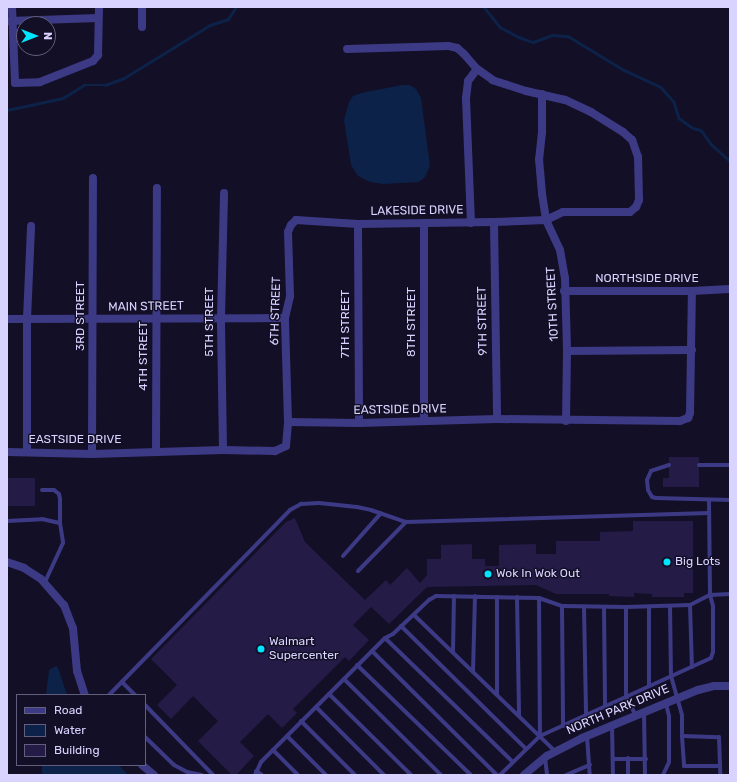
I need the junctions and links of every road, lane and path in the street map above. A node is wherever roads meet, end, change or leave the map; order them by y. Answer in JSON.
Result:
{"nodes":[{"id":1,"x":12,"y":7,"type":"edge"},
{"id":2,"x":99,"y":7,"type":"edge"},
{"id":3,"x":142,"y":7,"type":"edge"},
{"id":4,"x":98,"y":18,"type":"junction"},
{"id":5,"x":10,"y":21,"type":"edge"},
{"id":6,"x":142,"y":27,"type":"dead end"},
{"id":7,"x":347,"y":49,"type":"dead end"},
{"id":8,"x":477,"y":69,"type":"junction"},
{"id":9,"x":542,"y":94,"type":"junction"},
{"id":10,"x":93,"y":178,"type":"dead end"},
{"id":11,"x":157,"y":188,"type":"dead end"},
{"id":12,"x":224,"y":193,"type":"dead end"},
{"id":13,"x":546,"y":220,"type":"junction"},
{"id":14,"x":471,"y":222,"type":"junction"},
{"id":15,"x":494,"y":222,"type":"junction"},
{"id":16,"x":424,"y":223,"type":"junction"},
{"id":17,"x":358,"y":224,"type":"junction"},
{"id":18,"x":291,"y":225,"type":"joint"},
{"id":19,"x":31,"y":226,"type":"dead end"},
{"id":20,"x":730,"y":289,"type":"edge"},
{"id":21,"x":564,"y":291,"type":"junction"},
{"id":22,"x":692,"y":291,"type":"junction"},
{"id":23,"x":221,"y":318,"type":"junction"},
{"id":24,"x":285,"y":318,"type":"junction"},
{"id":25,"x":7,"y":319,"type":"edge"},
{"id":26,"x":27,"y":319,"type":"junction"},
{"id":27,"x":92,"y":320,"type":"junction"},
{"id":28,"x":156,"y":320,"type":"junction"},
{"id":29,"x":692,"y":350,"type":"junction"},
{"id":30,"x":567,"y":351,"type":"junction"},
{"id":31,"x":497,"y":419,"type":"junction"},
{"id":32,"x":424,"y":421,"type":"junction"},
{"id":33,"x":566,"y":421,"type":"junction"},
{"id":34,"x":288,"y":422,"type":"junction"},
{"id":35,"x":359,"y":423,"type":"junction"},
{"id":36,"x":223,"y":450,"type":"junction"},
{"id":37,"x":7,"y":452,"type":"edge"},
{"id":38,"x":27,"y":452,"type":"junction"},
{"id":39,"x":156,"y":452,"type":"junction"},
{"id":40,"x":92,"y":454,"type":"junction"},
{"id":41,"x":669,"y":465,"type":"dead end"},
{"id":42,"x":699,"y":465,"type":"dead end"},
{"id":43,"x":730,"y":465,"type":"edge"},
{"id":44,"x":42,"y":490,"type":"dead end"},
{"id":45,"x":709,"y":500,"type":"junction"},
{"id":46,"x":730,"y":500,"type":"edge"},
{"id":47,"x":381,"y":513,"type":"junction"},
{"id":48,"x":709,"y":513,"type":"junction"},
{"id":49,"x":7,"y":522,"type":"edge"},
{"id":50,"x":406,"y":522,"type":"junction"},
{"id":51,"x":60,"y":523,"type":"junction"},
{"id":52,"x":343,"y":556,"type":"dead end"},
{"id":53,"x":7,"y":562,"type":"edge"},
{"id":54,"x":358,"y":570,"type":"dead end"},
{"id":55,"x":45,"y":582,"type":"junction"},
{"id":56,"x":730,"y":594,"type":"edge"},
{"id":57,"x":710,"y":595,"type":"junction"},
{"id":58,"x":454,"y":596,"type":"junction"},
{"id":59,"x":475,"y":596,"type":"junction"},
{"id":60,"x":497,"y":597,"type":"junction"},
{"id":61,"x":517,"y":598,"type":"junction"},
{"id":62,"x":539,"y":598,"type":"junction"},
{"id":63,"x":690,"y":605,"type":"junction"},
{"id":64,"x":562,"y":606,"type":"junction"},
{"id":65,"x":670,"y":606,"type":"junction"},
{"id":66,"x":584,"y":607,"type":"junction"},
{"id":67,"x":604,"y":607,"type":"junction"},
{"id":68,"x":626,"y":607,"type":"junction"},
{"id":69,"x":649,"y":607,"type":"junction"},
{"id":70,"x":414,"y":615,"type":"junction"},
{"id":71,"x":401,"y":626,"type":"junction"},
{"id":72,"x":384,"y":638,"type":"junction"},
{"id":73,"x":372,"y":650,"type":"junction"},
{"id":74,"x":453,"y":652,"type":"junction"},
{"id":75,"x":357,"y":665,"type":"junction"},
{"id":76,"x":692,"y":667,"type":"junction"},
{"id":77,"x":473,"y":672,"type":"junction"},
{"id":78,"x":671,"y":676,"type":"junction"},
{"id":79,"x":344,"y":679,"type":"junction"},
{"id":80,"x":122,"y":682,"type":"junction"},
{"id":81,"x":649,"y":686,"type":"junction"},
{"id":82,"x":730,"y":686,"type":"edge"},
{"id":83,"x":84,"y":694,"type":"edge"},
{"id":84,"x":110,"y":694,"type":"edge"},
{"id":85,"x":134,"y":694,"type":"edge"},
{"id":86,"x":329,"y":694,"type":"junction"},
{"id":87,"x":497,"y":694,"type":"junction"},
{"id":88,"x":626,"y":697,"type":"junction"},
{"id":89,"x":678,"y":698,"type":"junction"},
{"id":90,"x":666,"y":704,"type":"junction"},
{"id":91,"x":146,"y":706,"type":"edge"},
{"id":92,"x":605,"y":706,"type":"junction"},
{"id":93,"x":316,"y":707,"type":"junction"},
{"id":94,"x":644,"y":712,"type":"junction"},
{"id":95,"x":519,"y":715,"type":"junction"},
{"id":96,"x":586,"y":715,"type":"junction"},
{"id":97,"x":636,"y":716,"type":"junction"},
{"id":98,"x":301,"y":721,"type":"junction"},
{"id":99,"x":612,"y":725,"type":"junction"},
{"id":100,"x":563,"y":726,"type":"junction"},
{"id":101,"x":287,"y":736,"type":"junction"},
{"id":102,"x":540,"y":736,"type":"junction"},
{"id":103,"x":587,"y":736,"type":"junction"},
{"id":104,"x":682,"y":736,"type":"junction"},
{"id":105,"x":146,"y":738,"type":"edge"},
{"id":106,"x":526,"y":749,"type":"junction"},
{"id":107,"x":273,"y":750,"type":"junction"},
{"id":108,"x":555,"y":751,"type":"junction"},
{"id":109,"x":545,"y":758,"type":"junction"},
{"id":110,"x":628,"y":758,"type":"junction"},
{"id":111,"x":613,"y":759,"type":"junction"},
{"id":112,"x":646,"y":759,"type":"junction"},
{"id":113,"x":513,"y":762,"type":"junction"},
{"id":114,"x":590,"y":765,"type":"junction"},
{"id":115,"x":143,"y":766,"type":"edge"},
{"id":116,"x":720,"y":766,"type":"junction"},
{"id":117,"x":255,"y":773,"type":"edge"},
{"id":118,"x":628,"y":774,"type":"dead end"},
{"id":119,"x":154,"y":775,"type":"edge"},
{"id":120,"x":202,"y":775,"type":"edge"},
{"id":121,"x":213,"y":775,"type":"edge"},
{"id":122,"x":262,"y":775,"type":"edge"},
{"id":123,"x":298,"y":775,"type":"edge"},
{"id":124,"x":326,"y":775,"type":"edge"},
{"id":125,"x":355,"y":775,"type":"edge"},
{"id":126,"x":384,"y":775,"type":"edge"},
{"id":127,"x":411,"y":775,"type":"edge"},
{"id":128,"x":441,"y":775,"type":"edge"},
{"id":129,"x":471,"y":775,"type":"edge"},
{"id":130,"x":496,"y":775,"type":"edge"},
{"id":131,"x":500,"y":775,"type":"edge"},
{"id":132,"x":524,"y":775,"type":"edge"},
{"id":133,"x":547,"y":775,"type":"edge"},
{"id":134,"x":567,"y":775,"type":"edge"},
{"id":135,"x":590,"y":775,"type":"edge"},
{"id":136,"x":613,"y":775,"type":"edge"},
{"id":137,"x":646,"y":775,"type":"edge"},
{"id":138,"x":662,"y":775,"type":"edge"},
{"id":139,"x":720,"y":775,"type":"edge"}],
"edges":[{"from":1,"to":5,"type":"street"},
{"from":2,"to":4,"type":"street"},
{"from":3,"to":6,"type":"street"},
{"from":4,"to":5,"type":"street"},
{"from":4,"to":5,"type":"street"},
{"from":7,"to":8,"type":"street"},
{"from":8,"to":9,"type":"street"},
{"from":8,"to":14,"type":"street"},
{"from":9,"to":13,"type":"street","name":"10TH STREET"},
{"from":9,"to":13,"type":"street"},
{"from":10,"to":27,"type":"street","name":"3RD STREET"},
{"from":11,"to":28,"type":"street","name":"4TH STREET"},
{"from":12,"to":23,"type":"street","name":"5TH STREET"},
{"from":13,"to":15,"type":"street","name":"LAKESIDE DRIVE"},
{"from":13,"to":21,"type":"street","name":"10TH STREET"},
{"from":14,"to":15,"type":"street","name":"LAKESIDE DRIVE"},
{"from":14,"to":16,"type":"street","name":"LAKESIDE DRIVE"},
{"from":15,"to":31,"type":"street","name":"9TH STREET"},
{"from":16,"to":17,"type":"street","name":"LAKESIDE DRIVE"},
{"from":16,"to":32,"type":"street","name":"8TH STREET"},
{"from":17,"to":18,"type":"street","name":"LAKESIDE DRIVE"},
{"from":17,"to":35,"type":"street","name":"7TH STREET"},
{"from":18,"to":24,"type":"street","name":"6TH STREET"},
{"from":19,"to":26,"type":"street"},
{"from":20,"to":22,"type":"street","name":"NORTHSIDE DRIVE"},
{"from":21,"to":22,"type":"street","name":"NORTHSIDE DRIVE"},
{"from":21,"to":30,"type":"street","name":"10TH STREET"},
{"from":22,"to":29,"type":"street","name":"EASTSIDE DRIVE"},
{"from":23,"to":24,"type":"street","name":"MAIN STREET"},
{"from":23,"to":28,"type":"street","name":"MAIN STREET"},
{"from":23,"to":36,"type":"street","name":"5TH STREET"},
{"from":24,"to":34,"type":"street","name":"6TH STREET"},
{"from":25,"to":26,"type":"street","name":"MAIN STREET"},
{"from":26,"to":27,"type":"street","name":"MAIN STREET"},
{"from":26,"to":38,"type":"street"},
{"from":27,"to":28,"type":"street","name":"MAIN STREET"},
{"from":27,"to":40,"type":"street","name":"3RD STREET"},
{"from":28,"to":39,"type":"street","name":"4TH STREET"},
{"from":29,"to":30,"type":"street"},
{"from":29,"to":33,"type":"street","name":"EASTSIDE DRIVE"},
{"from":30,"to":33,"type":"street","name":"10TH STREET"},
{"from":31,"to":32,"type":"street","name":"EASTSIDE DRIVE"},
{"from":31,"to":33,"type":"street","name":"EASTSIDE DRIVE"},
{"from":32,"to":35,"type":"street","name":"EASTSIDE DRIVE"},
{"from":34,"to":35,"type":"street","name":"EASTSIDE DRIVE"},
{"from":34,"to":36,"type":"street","name":"EASTSIDE DRIVE"},
{"from":36,"to":39,"type":"street","name":"EASTSIDE DRIVE"},
{"from":37,"to":38,"type":"street","name":"EASTSIDE DRIVE"},
{"from":38,"to":40,"type":"street","name":"EASTSIDE DRIVE"},
{"from":39,"to":40,"type":"street","name":"EASTSIDE DRIVE"},
{"from":41,"to":45,"type":"lane"},
{"from":42,"to":43,"type":"lane"},
{"from":44,"to":51,"type":"lane"},
{"from":45,"to":46,"type":"lane"},
{"from":45,"to":48,"type":"lane"},
{"from":47,"to":50,"type":"lane"},
{"from":47,"to":52,"type":"lane"},
{"from":47,"to":80,"type":"lane"},
{"from":48,"to":50,"type":"lane"},
{"from":48,"to":57,"type":"lane"},
{"from":49,"to":51,"type":"lane"},
{"from":50,"to":54,"type":"lane"},
{"from":51,"to":55,"type":"lane"},
{"from":53,"to":55,"type":"street"},
{"from":55,"to":83,"type":"street"},
{"from":56,"to":57,"type":"lane"},
{"from":57,"to":63,"type":"lane"},
{"from":57,"to":76,"type":"lane"},
{"from":58,"to":59,"type":"lane"},
{"from":58,"to":70,"type":"lane"},
{"from":58,"to":74,"type":"lane"},
{"from":59,"to":60,"type":"lane"},
{"from":59,"to":77,"type":"lane"},
{"from":60,"to":61,"type":"lane"},
{"from":60,"to":87,"type":"lane"},
{"from":61,"to":62,"type":"lane"},
{"from":61,"to":95,"type":"lane"},
{"from":62,"to":64,"type":"lane"},
{"from":62,"to":102,"type":"lane"},
{"from":63,"to":65,"type":"lane"},
{"from":63,"to":76,"type":"lane"},
{"from":64,"to":66,"type":"lane"},
{"from":64,"to":100,"type":"lane"},
{"from":65,"to":69,"type":"lane"},
{"from":65,"to":78,"type":"lane"},
{"from":66,"to":67,"type":"lane"},
{"from":66,"to":96,"type":"lane"},
{"from":67,"to":68,"type":"lane"},
{"from":67,"to":92,"type":"lane"},
{"from":68,"to":69,"type":"lane"},
{"from":68,"to":88,"type":"lane"},
{"from":69,"to":81,"type":"lane"},
{"from":70,"to":71,"type":"lane"},
{"from":70,"to":74,"type":"lane"},
{"from":71,"to":72,"type":"lane"},
{"from":71,"to":106,"type":"lane"},
{"from":72,"to":73,"type":"lane"},
{"from":72,"to":113,"type":"lane"},
{"from":73,"to":75,"type":"lane"},
{"from":73,"to":130,"type":"lane"},
{"from":74,"to":77,"type":"lane"},
{"from":75,"to":79,"type":"lane"},
{"from":75,"to":129,"type":"lane"},
{"from":76,"to":78,"type":"lane"},
{"from":77,"to":87,"type":"lane"},
{"from":78,"to":81,"type":"lane"},
{"from":78,"to":89,"type":"lane"},
{"from":79,"to":86,"type":"lane"},
{"from":79,"to":128,"type":"lane"},
{"from":80,"to":84,"type":"lane"},
{"from":80,"to":85,"type":"lane"},
{"from":81,"to":88,"type":"lane"},
{"from":82,"to":89,"type":"street","name":"NORTH PARK DRIVE"},
{"from":86,"to":93,"type":"lane"},
{"from":86,"to":127,"type":"lane"},
{"from":87,"to":95,"type":"lane"},
{"from":88,"to":92,"type":"lane"},
{"from":88,"to":97,"type":"lane"},
{"from":89,"to":90,"type":"street","name":"NORTH PARK DRIVE"},
{"from":89,"to":104,"type":"lane"},
{"from":90,"to":94,"type":"street","name":"NORTH PARK DRIVE"},
{"from":90,"to":138,"type":"lane"},
{"from":91,"to":121,"type":"lane"},
{"from":92,"to":96,"type":"lane"},
{"from":93,"to":98,"type":"lane"},
{"from":93,"to":126,"type":"lane"},
{"from":94,"to":97,"type":"street","name":"NORTH PARK DRIVE"},
{"from":94,"to":112,"type":"lane"},
{"from":95,"to":102,"type":"lane"},
{"from":96,"to":100,"type":"lane"},
{"from":97,"to":99,"type":"street","name":"NORTH PARK DRIVE"},
{"from":98,"to":101,"type":"lane"},
{"from":98,"to":125,"type":"lane"},
{"from":99,"to":103,"type":"street","name":"NORTH PARK DRIVE"},
{"from":99,"to":111,"type":"lane"},
{"from":100,"to":102,"type":"lane"},
{"from":101,"to":107,"type":"lane"},
{"from":101,"to":124,"type":"lane"},
{"from":102,"to":106,"type":"lane"},
{"from":102,"to":108,"type":"lane"},
{"from":103,"to":108,"type":"street","name":"NORTH PARK DRIVE"},
{"from":103,"to":114,"type":"lane"},
{"from":104,"to":116,"type":"lane"},
{"from":104,"to":116,"type":"lane"},
{"from":105,"to":120,"type":"lane"},
{"from":106,"to":113,"type":"lane"},
{"from":107,"to":117,"type":"lane"},
{"from":107,"to":123,"type":"lane"},
{"from":108,"to":109,"type":"street","name":"NORTH PARK DRIVE"},
{"from":109,"to":132,"type":"street","name":"NORTH PARK DRIVE"},
{"from":109,"to":133,"type":"lane"},
{"from":110,"to":111,"type":"lane"},
{"from":110,"to":112,"type":"lane"},
{"from":110,"to":118,"type":"lane"},
{"from":111,"to":136,"type":"lane"},
{"from":112,"to":137,"type":"lane"},
{"from":113,"to":131,"type":"lane"},
{"from":114,"to":134,"type":"lane"},
{"from":114,"to":135,"type":"lane"},
{"from":115,"to":119,"type":"street"},
{"from":116,"to":139,"type":"lane"},
{"from":117,"to":122,"type":"lane"}]}
